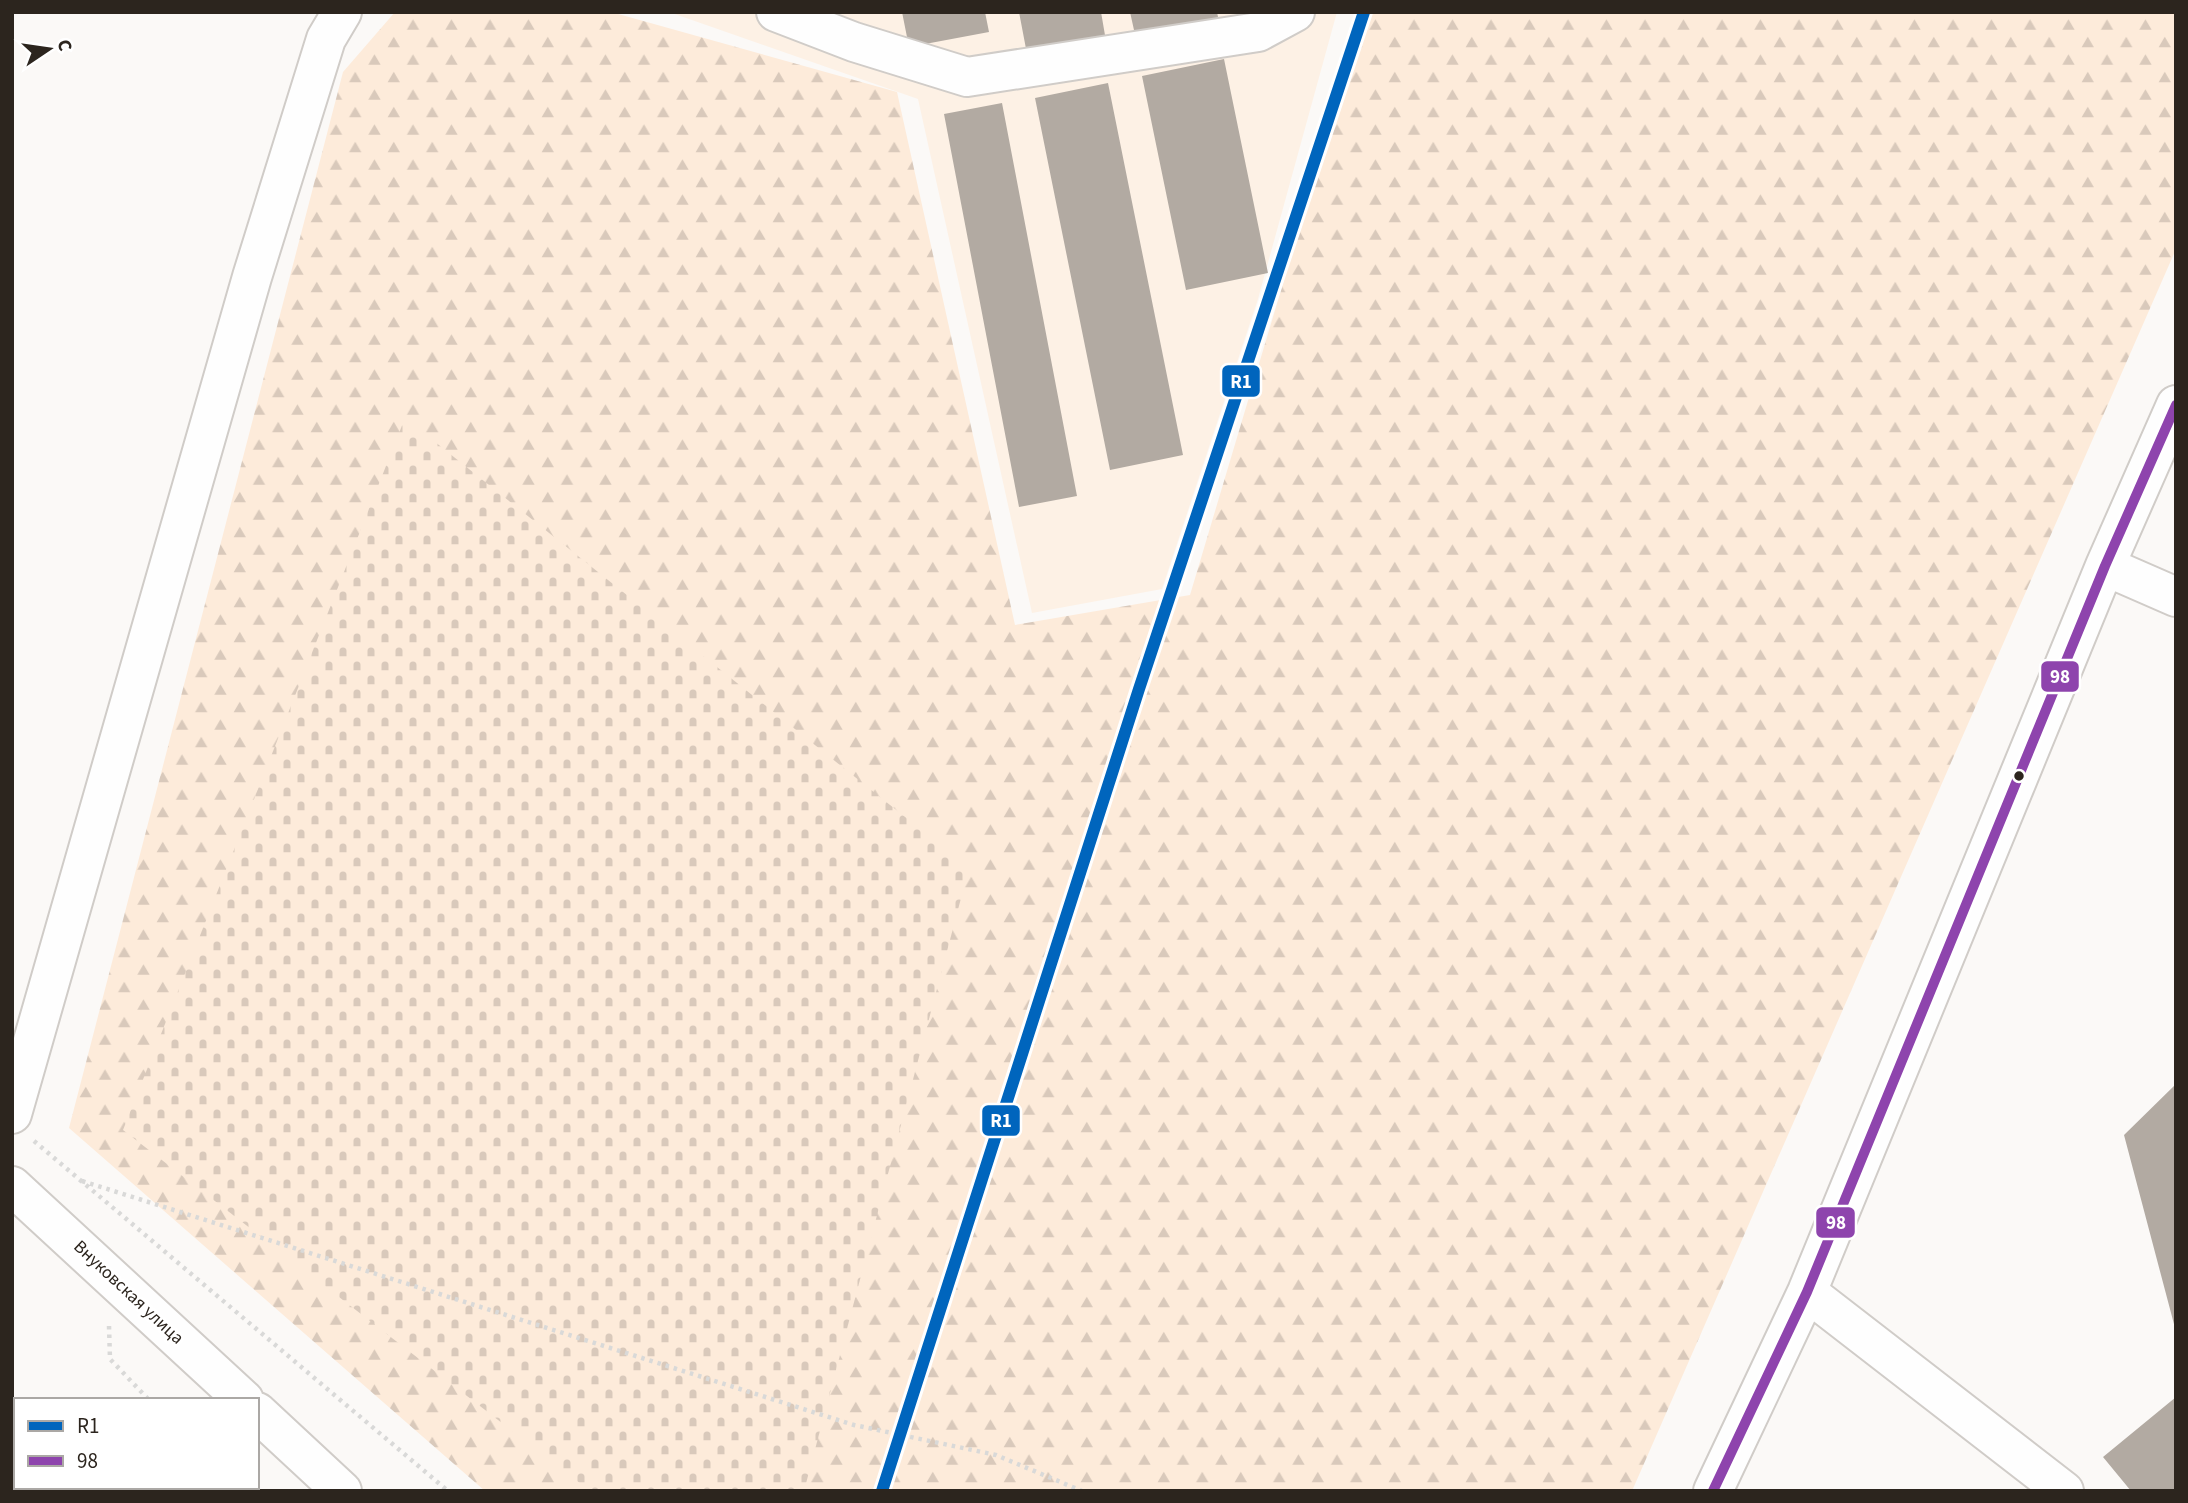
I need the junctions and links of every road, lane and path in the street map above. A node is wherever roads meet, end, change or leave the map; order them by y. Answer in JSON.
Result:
{"nodes":[{"id":1,"x":342,"y":12,"type":"edge"},
{"id":2,"x":776,"y":12,"type":"edge"},
{"id":3,"x":1295,"y":12,"type":"edge"},
{"id":4,"x":2176,"y":405,"type":"edge"},
{"id":5,"x":2105,"y":566,"type":"junction"},
{"id":6,"x":2176,"y":597,"type":"edge"},
{"id":7,"x":22,"y":1127,"type":"edge"},
{"id":8,"x":82,"y":1181,"type":"junction"},
{"id":9,"x":12,"y":1186,"type":"edge"},
{"id":10,"x":1807,"y":1292,"type":"junction"},
{"id":11,"x":132,"y":1295,"type":"junction"},
{"id":12,"x":147,"y":1398,"type":"edge"},
{"id":13,"x":242,"y":1398,"type":"edge"},
{"id":14,"x":259,"y":1414,"type":"edge"},
{"id":15,"x":342,"y":1491,"type":"edge"},
{"id":16,"x":448,"y":1491,"type":"edge"},
{"id":17,"x":1082,"y":1491,"type":"edge"},
{"id":18,"x":1713,"y":1491,"type":"edge"},
{"id":19,"x":2064,"y":1491,"type":"edge"}],
"edges":[{"from":1,"to":7,"type":"street"},
{"from":2,"to":3,"type":"street"},
{"from":4,"to":5,"type":"street"},
{"from":5,"to":6,"type":"street"},
{"from":5,"to":10,"type":"street"},
{"from":7,"to":8,"type":"path"},
{"from":8,"to":16,"type":"path"},
{"from":8,"to":17,"type":"path"},
{"from":9,"to":11,"type":"street","name":"Внуковская улица"},
{"from":10,"to":18,"type":"street"},
{"from":10,"to":19,"type":"street"},
{"from":11,"to":12,"type":"path"},
{"from":11,"to":13,"type":"street","name":"Внуковская улица"},
{"from":14,"to":15,"type":"street"}]}
